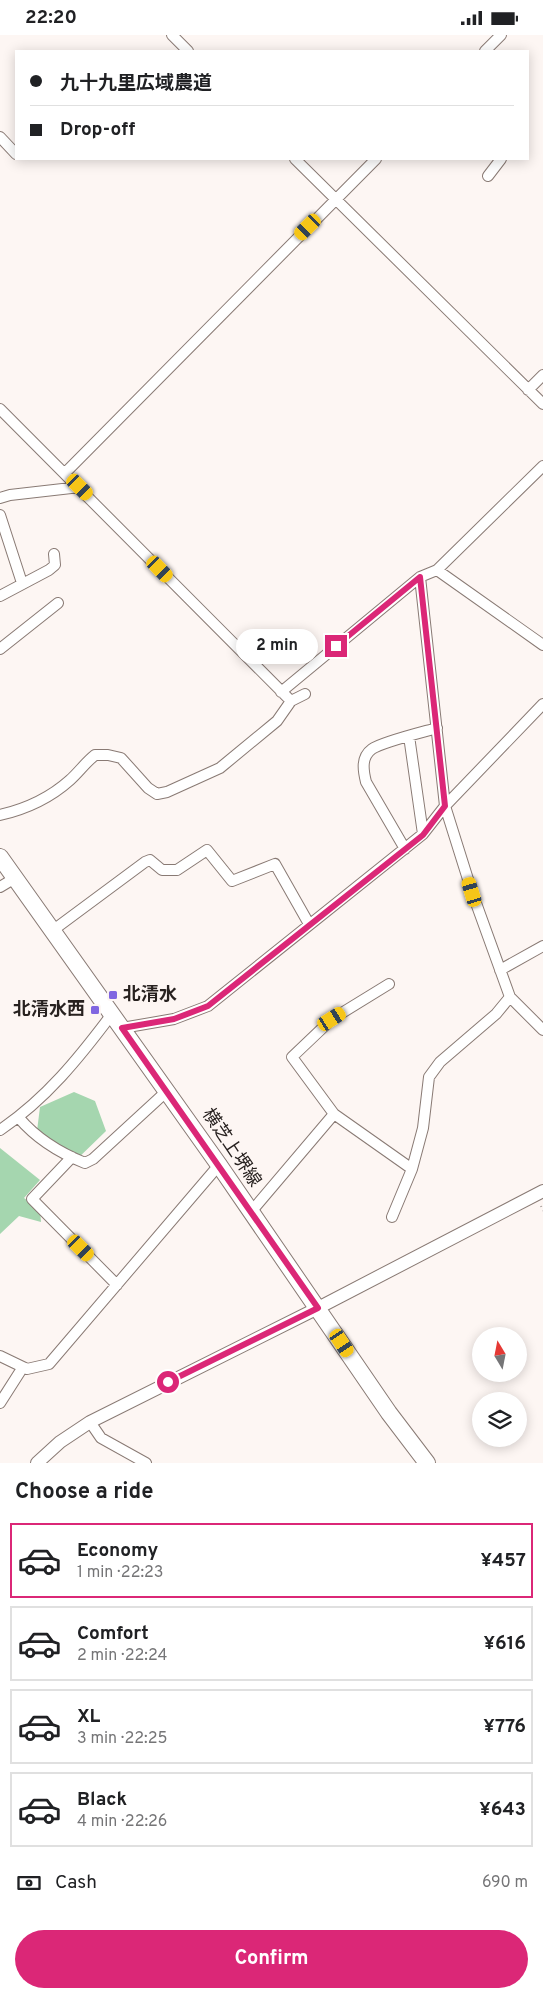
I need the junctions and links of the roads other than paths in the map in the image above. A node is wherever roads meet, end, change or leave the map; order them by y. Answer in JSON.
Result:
{"nodes":[{"id":1,"x":172,"y":35,"type":"edge"},
{"id":2,"x":502,"y":35,"type":"edge"},
{"id":3,"x":187,"y":50,"type":"edge"},
{"id":4,"x":486,"y":50,"type":"edge"},
{"id":5,"x":0,"y":137,"type":"edge"},
{"id":6,"x":15,"y":153,"type":"edge"},
{"id":7,"x":296,"y":160,"type":"edge"},
{"id":8,"x":375,"y":160,"type":"edge"},
{"id":9,"x":500,"y":160,"type":"edge"},
{"id":10,"x":488,"y":176,"type":"dead end"},
{"id":11,"x":336,"y":199,"type":"junction"},
{"id":12,"x":543,"y":375,"type":"edge"},
{"id":13,"x":528,"y":390,"type":"junction"},
{"id":14,"x":543,"y":404,"type":"edge"},
{"id":15,"x":0,"y":409,"type":"edge"},
{"id":16,"x":543,"y":466,"type":"edge"},
{"id":17,"x":66,"y":473,"type":"junction"},
{"id":18,"x":0,"y":487,"type":"edge"},
{"id":19,"x":80,"y":487,"type":"junction"},
{"id":20,"x":5,"y":497,"type":"edge"},
{"id":21,"x":0,"y":515,"type":"edge"},
{"id":22,"x":54,"y":554,"type":"dead end"},
{"id":23,"x":437,"y":571,"type":"junction"},
{"id":24,"x":420,"y":577,"type":"junction"},
{"id":25,"x":22,"y":583,"type":"junction"},
{"id":26,"x":0,"y":596,"type":"edge"},
{"id":27,"x":58,"y":603,"type":"dead end"},
{"id":28,"x":543,"y":645,"type":"edge"},
{"id":29,"x":0,"y":649,"type":"edge"},
{"id":30,"x":281,"y":692,"type":"junction"},
{"id":31,"x":306,"y":694,"type":"dead end"},
{"id":32,"x":291,"y":701,"type":"junction"},
{"id":33,"x":543,"y":704,"type":"edge"},
{"id":34,"x":437,"y":728,"type":"junction"},
{"id":35,"x":410,"y":736,"type":"junction"},
{"id":36,"x":445,"y":806,"type":"junction"},
{"id":37,"x":0,"y":815,"type":"edge"},
{"id":38,"x":423,"y":835,"type":"junction"},
{"id":39,"x":404,"y":849,"type":"junction"},
{"id":40,"x":0,"y":857,"type":"edge"},
{"id":41,"x":15,"y":878,"type":"junction"},
{"id":42,"x":0,"y":887,"type":"edge"},
{"id":43,"x":310,"y":924,"type":"junction"},
{"id":44,"x":52,"y":931,"type":"junction"},
{"id":45,"x":543,"y":946,"type":"edge"},
{"id":46,"x":500,"y":970,"type":"junction"},
{"id":47,"x":389,"y":984,"type":"dead end"},
{"id":48,"x":510,"y":997,"type":"junction"},
{"id":49,"x":112,"y":1014,"type":"junction"},
{"id":50,"x":122,"y":1028,"type":"junction"},
{"id":51,"x":543,"y":1030,"type":"edge"},
{"id":52,"x":167,"y":1091,"type":"junction"},
{"id":53,"x":334,"y":1115,"type":"junction"},
{"id":54,"x":18,"y":1118,"type":"junction"},
{"id":55,"x":0,"y":1130,"type":"edge"},
{"id":56,"x":72,"y":1157,"type":"junction"},
{"id":57,"x":219,"y":1165,"type":"junction"},
{"id":58,"x":412,"y":1169,"type":"junction"},
{"id":59,"x":543,"y":1191,"type":"edge"},
{"id":60,"x":250,"y":1213,"type":"junction"},
{"id":61,"x":392,"y":1217,"type":"dead end"},
{"id":62,"x":117,"y":1285,"type":"junction"},
{"id":63,"x":318,"y":1308,"type":"junction"},
{"id":64,"x":0,"y":1356,"type":"edge"},
{"id":65,"x":23,"y":1367,"type":"junction"},
{"id":66,"x":0,"y":1403,"type":"edge"},
{"id":67,"x":90,"y":1421,"type":"junction"},
{"id":68,"x":37,"y":1463,"type":"edge"},
{"id":69,"x":146,"y":1463,"type":"edge"},
{"id":70,"x":427,"y":1463,"type":"edge"}],
"edges":[{"from":1,"to":3,"type":"street"},
{"from":2,"to":4,"type":"street"},
{"from":5,"to":6,"type":"street"},
{"from":7,"to":11,"type":"street"},
{"from":8,"to":11,"type":"street"},
{"from":9,"to":10,"type":"street"},
{"from":11,"to":13,"type":"street"},
{"from":11,"to":17,"type":"street"},
{"from":12,"to":13,"type":"street"},
{"from":13,"to":14,"type":"street"},
{"from":15,"to":17,"type":"street"},
{"from":16,"to":23,"type":"street"},
{"from":17,"to":19,"type":"street"},
{"from":18,"to":20,"type":"street"},
{"from":19,"to":20,"type":"street"},
{"from":19,"to":30,"type":"street"},
{"from":21,"to":25,"type":"street"},
{"from":22,"to":25,"type":"street"},
{"from":23,"to":24,"type":"street"},
{"from":23,"to":28,"type":"street"},
{"from":24,"to":30,"type":"street"},
{"from":24,"to":34,"type":"street"},
{"from":25,"to":26,"type":"street"},
{"from":27,"to":29,"type":"street"},
{"from":30,"to":32,"type":"street"},
{"from":31,"to":32,"type":"street"},
{"from":32,"to":37,"type":"street"},
{"from":33,"to":36,"type":"street"},
{"from":34,"to":35,"type":"street"},
{"from":34,"to":36,"type":"street"},
{"from":35,"to":38,"type":"street"},
{"from":35,"to":39,"type":"street"},
{"from":36,"to":38,"type":"street"},
{"from":36,"to":46,"type":"street"},
{"from":38,"to":39,"type":"street"},
{"from":39,"to":43,"type":"street"},
{"from":40,"to":41,"type":"main road","name":"横芝上堺線"},
{"from":41,"to":42,"type":"street"},
{"from":41,"to":44,"type":"main road","name":"横芝上堺線"},
{"from":43,"to":44,"type":"street"},
{"from":43,"to":50,"type":"street"},
{"from":44,"to":49,"type":"main road","name":"横芝上堺線"},
{"from":45,"to":46,"type":"street"},
{"from":46,"to":48,"type":"street"},
{"from":47,"to":53,"type":"street"},
{"from":48,"to":51,"type":"street"},
{"from":48,"to":58,"type":"street"},
{"from":49,"to":50,"type":"main road","name":"横芝上堺線"},
{"from":49,"to":54,"type":"street"},
{"from":50,"to":52,"type":"main road","name":"横芝上堺線"},
{"from":52,"to":56,"type":"street"},
{"from":52,"to":57,"type":"main road","name":"横芝上堺線"},
{"from":53,"to":58,"type":"street"},
{"from":53,"to":60,"type":"street"},
{"from":54,"to":55,"type":"street"},
{"from":54,"to":56,"type":"street"},
{"from":56,"to":62,"type":"street"},
{"from":57,"to":60,"type":"main road","name":"横芝上堺線"},
{"from":57,"to":62,"type":"street"},
{"from":58,"to":61,"type":"street"},
{"from":59,"to":63,"type":"street"},
{"from":60,"to":63,"type":"main road","name":"横芝上堺線"},
{"from":62,"to":65,"type":"street"},
{"from":63,"to":67,"type":"street"},
{"from":63,"to":70,"type":"main road","name":"横芝上堺線"},
{"from":64,"to":65,"type":"street"},
{"from":65,"to":66,"type":"street"},
{"from":67,"to":68,"type":"street"},
{"from":67,"to":69,"type":"street"}]}
